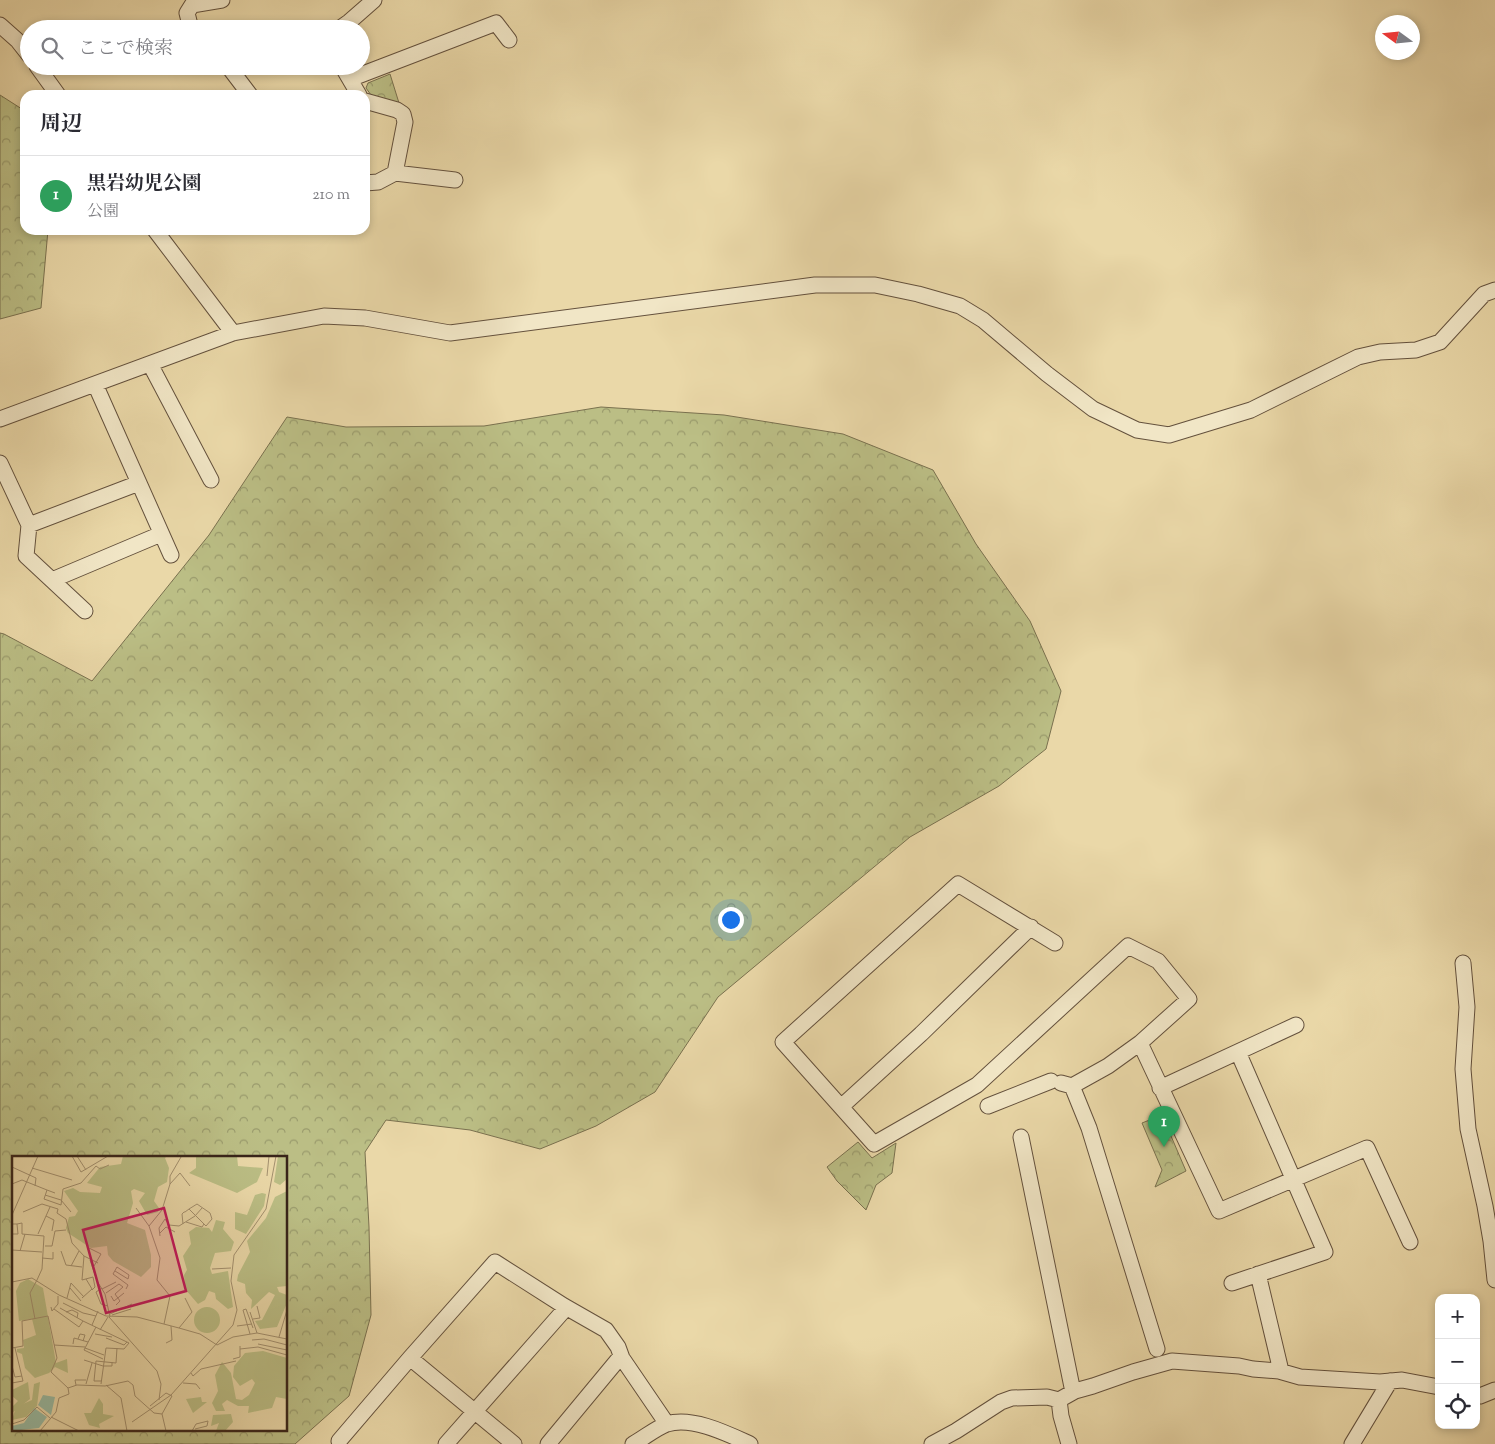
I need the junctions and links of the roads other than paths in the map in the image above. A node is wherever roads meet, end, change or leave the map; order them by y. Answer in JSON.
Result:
{"nodes":[{"id":1,"x":222,"y":0,"type":"edge"},
{"id":2,"x":374,"y":0,"type":"edge"},
{"id":3,"x":189,"y":20,"type":"edge"},
{"id":4,"x":351,"y":20,"type":"edge"},
{"id":5,"x":0,"y":25,"type":"edge"},
{"id":6,"x":508,"y":40,"type":"dead end"},
{"id":7,"x":20,"y":44,"type":"edge"},
{"id":8,"x":370,"y":64,"type":"edge"},
{"id":9,"x":44,"y":75,"type":"edge"},
{"id":10,"x":235,"y":75,"type":"edge"},
{"id":11,"x":348,"y":75,"type":"edge"},
{"id":12,"x":54,"y":90,"type":"edge"},
{"id":13,"x":246,"y":90,"type":"edge"},
{"id":14,"x":356,"y":90,"type":"edge"},
{"id":15,"x":370,"y":102,"type":"edge"},
{"id":16,"x":395,"y":174,"type":"junction"},
{"id":17,"x":454,"y":180,"type":"dead end"},
{"id":18,"x":370,"y":182,"type":"edge"},
{"id":19,"x":159,"y":235,"type":"edge"},
{"id":20,"x":1495,"y":290,"type":"edge"},
{"id":21,"x":233,"y":333,"type":"junction"},
{"id":22,"x":150,"y":364,"type":"junction"},
{"id":23,"x":95,"y":384,"type":"junction"},
{"id":24,"x":0,"y":419,"type":"edge"},
{"id":25,"x":0,"y":463,"type":"edge"},
{"id":26,"x":211,"y":480,"type":"dead end"},
{"id":27,"x":139,"y":483,"type":"junction"},
{"id":28,"x":29,"y":525,"type":"junction"},
{"id":29,"x":161,"y":534,"type":"junction"},
{"id":30,"x":171,"y":555,"type":"dead end"},
{"id":31,"x":52,"y":580,"type":"junction"},
{"id":32,"x":85,"y":611,"type":"dead end"},
{"id":33,"x":1031,"y":927,"type":"junction"},
{"id":34,"x":1055,"y":943,"type":"dead end"},
{"id":35,"x":1463,"y":963,"type":"dead end"},
{"id":36,"x":1296,"y":1025,"type":"dead end"},
{"id":37,"x":1140,"y":1043,"type":"junction"},
{"id":38,"x":1238,"y":1052,"type":"junction"},
{"id":39,"x":1062,"y":1083,"type":"junction"},
{"id":40,"x":1160,"y":1088,"type":"junction"},
{"id":41,"x":842,"y":1106,"type":"junction"},
{"id":42,"x":988,"y":1106,"type":"dead end"},
{"id":43,"x":1021,"y":1137,"type":"dead end"},
{"id":44,"x":1293,"y":1180,"type":"junction"},
{"id":45,"x":1410,"y":1242,"type":"dead end"},
{"id":46,"x":1258,"y":1274,"type":"junction"},
{"id":47,"x":1495,"y":1280,"type":"edge"},
{"id":48,"x":1232,"y":1283,"type":"dead end"},
{"id":49,"x":566,"y":1308,"type":"junction"},
{"id":50,"x":1157,"y":1349,"type":"dead end"},
{"id":51,"x":621,"y":1356,"type":"junction"},
{"id":52,"x":410,"y":1358,"type":"junction"},
{"id":53,"x":1281,"y":1371,"type":"junction"},
{"id":54,"x":1390,"y":1381,"type":"junction"},
{"id":55,"x":1435,"y":1386,"type":"edge"},
{"id":56,"x":1495,"y":1390,"type":"edge"},
{"id":57,"x":1073,"y":1392,"type":"junction"},
{"id":58,"x":1480,"y":1396,"type":"edge"},
{"id":59,"x":1059,"y":1400,"type":"junction"},
{"id":60,"x":474,"y":1412,"type":"junction"},
{"id":61,"x":667,"y":1424,"type":"junction"},
{"id":62,"x":340,"y":1441,"type":"dead end"},
{"id":63,"x":446,"y":1444,"type":"edge"},
{"id":64,"x":514,"y":1444,"type":"edge"},
{"id":65,"x":548,"y":1444,"type":"edge"},
{"id":66,"x":633,"y":1444,"type":"edge"},
{"id":67,"x":750,"y":1444,"type":"edge"},
{"id":68,"x":932,"y":1444,"type":"edge"},
{"id":69,"x":1069,"y":1444,"type":"edge"},
{"id":70,"x":1352,"y":1444,"type":"edge"}],
"edges":[{"from":1,"to":3,"type":"street"},
{"from":2,"to":4,"type":"street"},
{"from":5,"to":7,"type":"street"},
{"from":6,"to":8,"type":"street"},
{"from":9,"to":12,"type":"street"},
{"from":10,"to":13,"type":"street"},
{"from":11,"to":14,"type":"street"},
{"from":15,"to":16,"type":"street"},
{"from":16,"to":17,"type":"street"},
{"from":16,"to":18,"type":"street"},
{"from":19,"to":21,"type":"street"},
{"from":20,"to":21,"type":"street"},
{"from":21,"to":22,"type":"street"},
{"from":22,"to":23,"type":"street"},
{"from":22,"to":26,"type":"street"},
{"from":23,"to":24,"type":"street"},
{"from":23,"to":27,"type":"street"},
{"from":25,"to":28,"type":"street"},
{"from":27,"to":28,"type":"street"},
{"from":27,"to":29,"type":"street"},
{"from":28,"to":31,"type":"street"},
{"from":29,"to":30,"type":"street"},
{"from":29,"to":31,"type":"street"},
{"from":31,"to":32,"type":"street"},
{"from":33,"to":34,"type":"street"},
{"from":33,"to":41,"type":"street"},
{"from":33,"to":41,"type":"street"},
{"from":35,"to":47,"type":"street"},
{"from":36,"to":38,"type":"street"},
{"from":37,"to":39,"type":"street"},
{"from":37,"to":40,"type":"street"},
{"from":37,"to":41,"type":"street"},
{"from":38,"to":40,"type":"street"},
{"from":38,"to":44,"type":"street"},
{"from":39,"to":42,"type":"street"},
{"from":39,"to":50,"type":"street"},
{"from":40,"to":44,"type":"street"},
{"from":43,"to":57,"type":"street"},
{"from":44,"to":45,"type":"street"},
{"from":44,"to":46,"type":"street"},
{"from":46,"to":48,"type":"street"},
{"from":46,"to":53,"type":"street"},
{"from":49,"to":51,"type":"street"},
{"from":49,"to":52,"type":"street"},
{"from":49,"to":60,"type":"street"},
{"from":51,"to":61,"type":"street"},
{"from":51,"to":65,"type":"street"},
{"from":52,"to":60,"type":"street"},
{"from":52,"to":62,"type":"street"},
{"from":53,"to":54,"type":"street"},
{"from":53,"to":57,"type":"street"},
{"from":54,"to":55,"type":"street"},
{"from":54,"to":70,"type":"street"},
{"from":56,"to":58,"type":"street"},
{"from":57,"to":59,"type":"street"},
{"from":59,"to":68,"type":"street"},
{"from":59,"to":69,"type":"street"},
{"from":60,"to":63,"type":"street"},
{"from":60,"to":64,"type":"street"},
{"from":61,"to":66,"type":"street"},
{"from":61,"to":67,"type":"street"}]}
